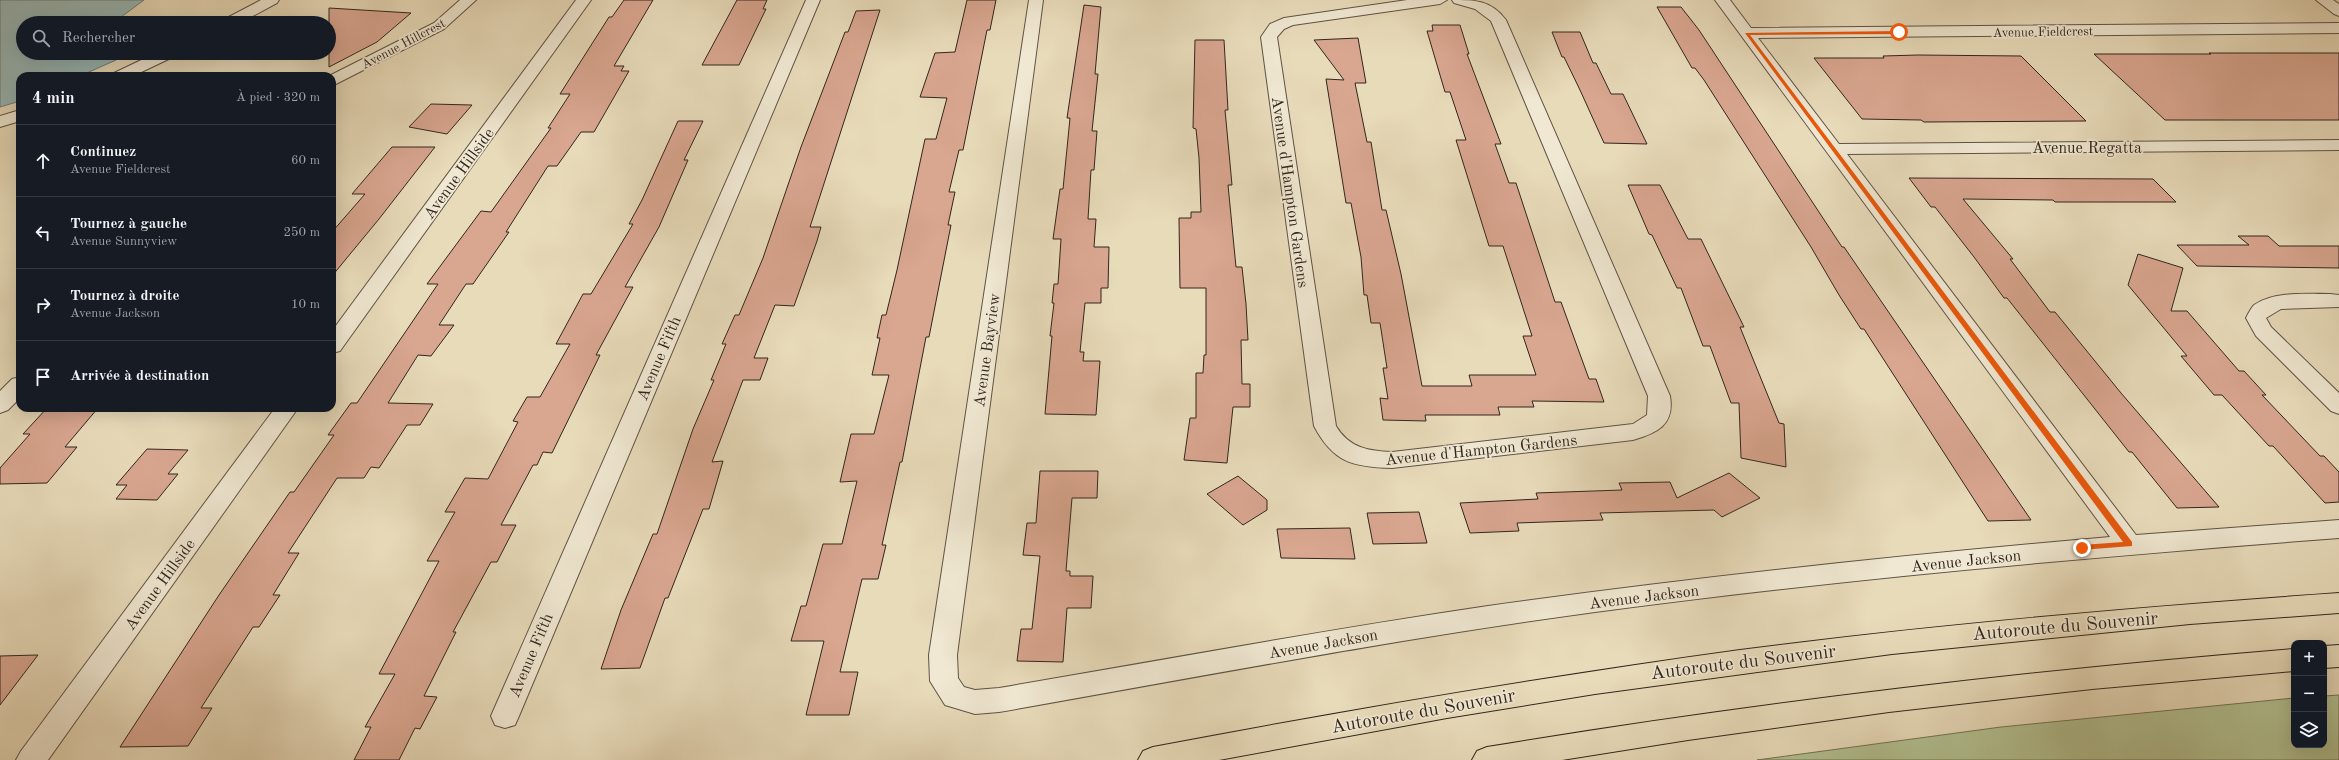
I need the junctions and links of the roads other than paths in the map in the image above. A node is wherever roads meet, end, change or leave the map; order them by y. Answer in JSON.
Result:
{"nodes":[{"id":1,"x":272,"y":0,"type":"edge"},
{"id":2,"x":469,"y":0,"type":"edge"},
{"id":3,"x":584,"y":0,"type":"edge"},
{"id":4,"x":813,"y":0,"type":"edge"},
{"id":5,"x":1036,"y":0,"type":"edge"},
{"id":6,"x":1440,"y":0,"type":"edge"},
{"id":7,"x":1459,"y":0,"type":"edge"},
{"id":8,"x":1722,"y":0,"type":"edge"},
{"id":9,"x":2323,"y":0,"type":"edge"},
{"id":10,"x":1379,"y":4,"type":"edge"},
{"id":11,"x":2339,"y":11,"type":"edge"},
{"id":12,"x":241,"y":16,"type":"edge"},
{"id":13,"x":2339,"y":28,"type":"edge"},
{"id":14,"x":1747,"y":33,"type":"junction"},
{"id":15,"x":154,"y":60,"type":"edge"},
{"id":16,"x":129,"y":72,"type":"edge"},
{"id":17,"x":336,"y":79,"type":"edge"},
{"id":18,"x":16,"y":116,"type":"edge"},
{"id":19,"x":0,"y":122,"type":"edge"},
{"id":20,"x":2339,"y":145,"type":"edge"},
{"id":21,"x":1834,"y":150,"type":"junction"},
{"id":22,"x":2339,"y":301,"type":"edge"},
{"id":23,"x":336,"y":341,"type":"edge"},
{"id":24,"x":16,"y":388,"type":"edge"},
{"id":25,"x":0,"y":405,"type":"edge"},
{"id":26,"x":2339,"y":406,"type":"edge"},
{"id":27,"x":284,"y":412,"type":"edge"},
{"id":28,"x":2339,"y":529,"type":"edge"},
{"id":29,"x":2129,"y":544,"type":"junction"},
{"id":30,"x":2339,"y":603,"type":"edge"},
{"id":31,"x":2339,"y":656,"type":"edge"},
{"id":32,"x":2327,"y":657,"type":"edge"},
{"id":33,"x":2291,"y":660,"type":"edge"},
{"id":34,"x":955,"y":697,"type":"joint"},
{"id":35,"x":505,"y":716,"type":"dead end"},
{"id":36,"x":30,"y":760,"type":"edge"},
{"id":37,"x":1153,"y":760,"type":"edge"},
{"id":38,"x":1487,"y":760,"type":"edge"}],
"edges":[{"from":1,"to":12,"type":"street"},
{"from":2,"to":17,"type":"street","name":"Avenue Hillcrest"},
{"from":3,"to":23,"type":"street","name":"Avenue Hillside"},
{"from":4,"to":35,"type":"street","name":"Avenue Fifth"},
{"from":5,"to":34,"type":"street","name":"Avenue Bayview"},
{"from":6,"to":10,"type":"street","name":"Avenue d'Hampton Gardens"},
{"from":7,"to":10,"type":"street","name":"Avenue d'Hampton Gardens"},
{"from":8,"to":14,"type":"street"},
{"from":9,"to":11,"type":"street"},
{"from":13,"to":14,"type":"street","name":"Avenue Fieldcrest"},
{"from":14,"to":21,"type":"street"},
{"from":15,"to":16,"type":"street"},
{"from":18,"to":19,"type":"street"},
{"from":20,"to":21,"type":"street","name":"Avenue Regatta"},
{"from":21,"to":29,"type":"street"},
{"from":22,"to":26,"type":"street"},
{"from":24,"to":25,"type":"street"},
{"from":27,"to":36,"type":"street","name":"Avenue Hillside"},
{"from":28,"to":29,"type":"street","name":"Avenue Jackson"},
{"from":29,"to":34,"type":"street","name":"Avenue Jackson"},
{"from":30,"to":37,"type":"highway","name":"Autoroute du Souvenir"},
{"from":31,"to":32,"type":"highway"},
{"from":33,"to":38,"type":"highway"}]}
